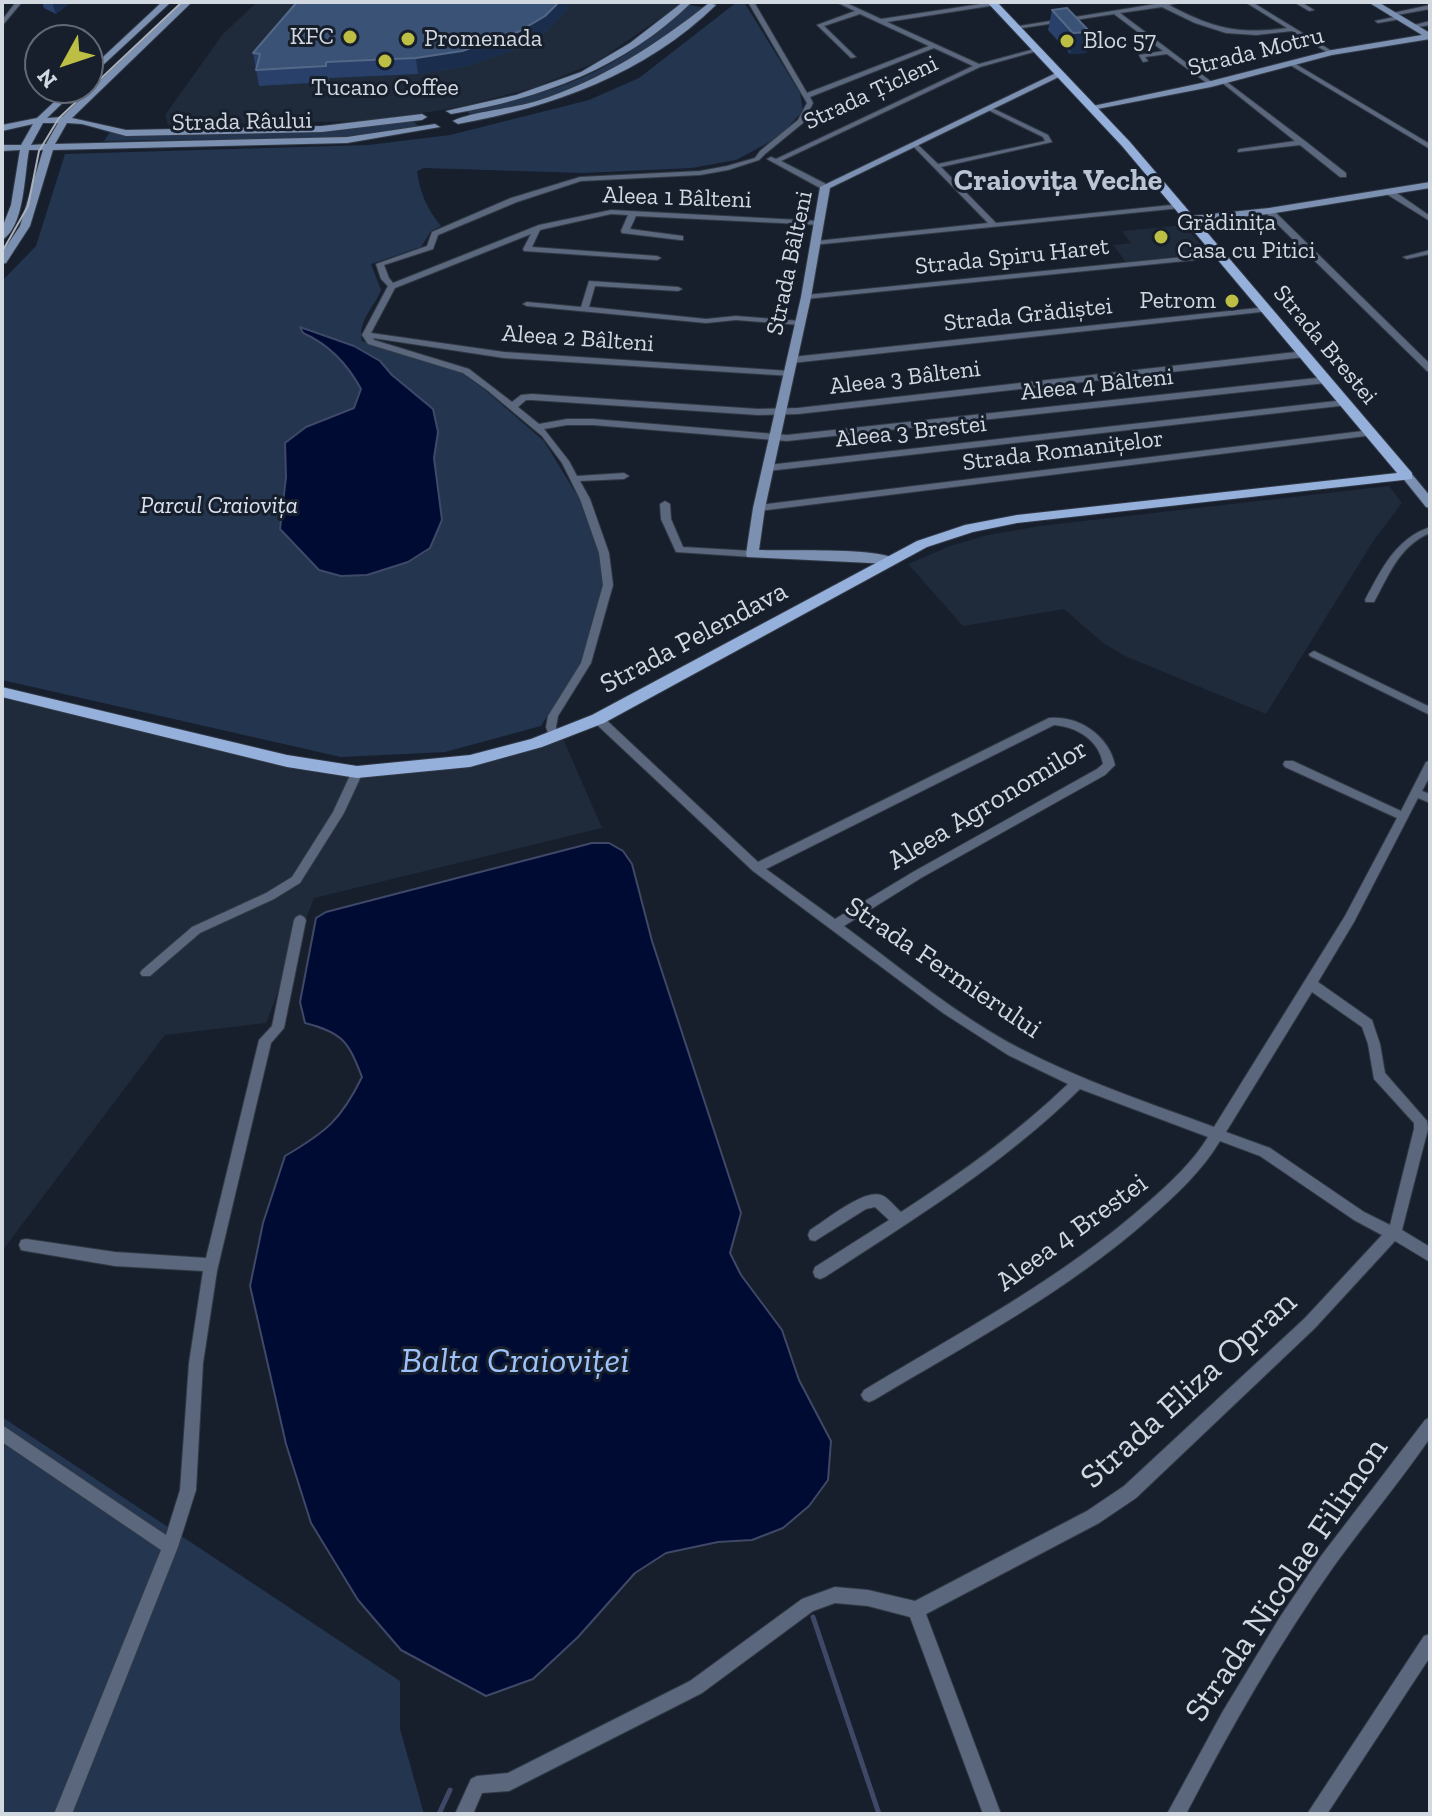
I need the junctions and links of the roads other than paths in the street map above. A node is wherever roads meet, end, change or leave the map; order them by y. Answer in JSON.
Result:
{"nodes":[{"id":1,"x":167,"y":2,"type":"edge"},
{"id":2,"x":188,"y":2,"type":"edge"},
{"id":3,"x":690,"y":2,"type":"edge"},
{"id":4,"x":751,"y":2,"type":"edge"},
{"id":5,"x":839,"y":2,"type":"edge"},
{"id":6,"x":1180,"y":2,"type":"edge"},
{"id":7,"x":1248,"y":2,"type":"edge"},
{"id":8,"x":1297,"y":2,"type":"edge"},
{"id":9,"x":1372,"y":2,"type":"edge"},
{"id":10,"x":716,"y":3,"type":"edge"},
{"id":11,"x":993,"y":3,"type":"edge"},
{"id":12,"x":2,"y":4,"type":"edge"},
{"id":13,"x":17,"y":4,"type":"edge"},
{"id":14,"x":1164,"y":5,"type":"junction"},
{"id":15,"x":1430,"y":7,"type":"edge"},
{"id":16,"x":1311,"y":10,"type":"dead end"},
{"id":17,"x":859,"y":12,"type":"junction"},
{"id":18,"x":1115,"y":12,"type":"junction"},
{"id":19,"x":1395,"y":16,"type":"junction"},
{"id":20,"x":880,"y":21,"type":"junction"},
{"id":21,"x":1378,"y":21,"type":"dead end"},
{"id":22,"x":1430,"y":23,"type":"edge"},
{"id":23,"x":2,"y":24,"type":"edge"},
{"id":24,"x":1413,"y":26,"type":"junction"},
{"id":25,"x":1016,"y":27,"type":"junction"},
{"id":26,"x":1314,"y":30,"type":"dead end"},
{"id":27,"x":1296,"y":31,"type":"junction"},
{"id":28,"x":1430,"y":36,"type":"edge"},
{"id":29,"x":934,"y":46,"type":"junction"},
{"id":30,"x":1038,"y":50,"type":"junction"},
{"id":31,"x":1167,"y":52,"type":"junction"},
{"id":32,"x":1332,"y":53,"type":"junction"},
{"id":33,"x":853,"y":57,"type":"dead end"},
{"id":34,"x":104,"y":61,"type":"edge"},
{"id":35,"x":1145,"y":61,"type":"dead end"},
{"id":36,"x":1292,"y":64,"type":"junction"},
{"id":37,"x":978,"y":66,"type":"junction"},
{"id":38,"x":1061,"y":74,"type":"junction"},
{"id":39,"x":1223,"y":81,"type":"junction"},
{"id":40,"x":1211,"y":84,"type":"junction"},
{"id":41,"x":805,"y":96,"type":"junction"},
{"id":42,"x":56,"y":104,"type":"edge"},
{"id":43,"x":1092,"y":107,"type":"junction"},
{"id":44,"x":51,"y":108,"type":"junction"},
{"id":45,"x":75,"y":108,"type":"junction"},
{"id":46,"x":990,"y":109,"type":"junction"},
{"id":47,"x":451,"y":111,"type":"junction"},
{"id":48,"x":422,"y":117,"type":"junction"},
{"id":49,"x":64,"y":120,"type":"junction"},
{"id":50,"x":40,"y":121,"type":"junction"},
{"id":51,"x":93,"y":124,"type":"junction"},
{"id":52,"x":447,"y":125,"type":"junction"},
{"id":53,"x":7,"y":126,"type":"edge"},
{"id":54,"x":1420,"y":133,"type":"dead end"},
{"id":55,"x":1411,"y":136,"type":"junction"},
{"id":56,"x":1303,"y":142,"type":"junction"},
{"id":57,"x":914,"y":144,"type":"junction"},
{"id":58,"x":80,"y":145,"type":"junction"},
{"id":59,"x":25,"y":147,"type":"junction"},
{"id":60,"x":49,"y":147,"type":"junction"},
{"id":61,"x":1430,"y":147,"type":"edge"},
{"id":62,"x":2,"y":150,"type":"edge"},
{"id":63,"x":1240,"y":151,"type":"dead end"},
{"id":64,"x":760,"y":156,"type":"junction"},
{"id":65,"x":776,"y":161,"type":"junction"},
{"id":66,"x":937,"y":166,"type":"junction"},
{"id":67,"x":1343,"y":175,"type":"dead end"},
{"id":68,"x":22,"y":177,"type":"junction"},
{"id":69,"x":1430,"y":185,"type":"edge"},
{"id":70,"x":825,"y":187,"type":"junction"},
{"id":71,"x":37,"y":191,"type":"junction"},
{"id":72,"x":1391,"y":193,"type":"junction"},
{"id":73,"x":1181,"y":206,"type":"junction"},
{"id":74,"x":1269,"y":211,"type":"junction"},
{"id":75,"x":633,"y":213,"type":"junction"},
{"id":76,"x":1192,"y":219,"type":"junction"},
{"id":77,"x":1430,"y":219,"type":"edge"},
{"id":78,"x":818,"y":223,"type":"junction"},
{"id":79,"x":994,"y":225,"type":"junction"},
{"id":80,"x":537,"y":229,"type":"junction"},
{"id":81,"x":2,"y":237,"type":"edge"},
{"id":82,"x":680,"y":238,"type":"dead end"},
{"id":83,"x":816,"y":243,"type":"junction"},
{"id":84,"x":1430,"y":252,"type":"edge"},
{"id":85,"x":1222,"y":255,"type":"junction"},
{"id":86,"x":1407,"y":257,"type":"dead end"},
{"id":87,"x":657,"y":258,"type":"dead end"},
{"id":88,"x":2,"y":261,"type":"edge"},
{"id":89,"x":392,"y":286,"type":"junction"},
{"id":90,"x":678,"y":289,"type":"dead end"},
{"id":91,"x":806,"y":297,"type":"junction"},
{"id":92,"x":527,"y":304,"type":"dead end"},
{"id":93,"x":584,"y":309,"type":"junction"},
{"id":94,"x":1267,"y":309,"type":"junction"},
{"id":95,"x":800,"y":323,"type":"junction"},
{"id":96,"x":366,"y":335,"type":"junction"},
{"id":97,"x":1305,"y":354,"type":"junction"},
{"id":98,"x":792,"y":360,"type":"junction"},
{"id":99,"x":1430,"y":369,"type":"edge"},
{"id":100,"x":789,"y":374,"type":"junction"},
{"id":101,"x":1326,"y":380,"type":"junction"},
{"id":102,"x":1345,"y":403,"type":"junction"},
{"id":103,"x":513,"y":406,"type":"junction"},
{"id":104,"x":780,"y":412,"type":"junction"},
{"id":105,"x":538,"y":427,"type":"junction"},
{"id":106,"x":1371,"y":433,"type":"junction"},
{"id":107,"x":775,"y":437,"type":"junction"},
{"id":108,"x":768,"y":468,"type":"junction"},
{"id":109,"x":624,"y":476,"type":"dead end"},
{"id":110,"x":1407,"y":476,"type":"junction"},
{"id":111,"x":575,"y":479,"type":"junction"},
{"id":112,"x":665,"y":504,"type":"dead end"},
{"id":113,"x":1430,"y":504,"type":"edge"},
{"id":114,"x":759,"y":508,"type":"junction"},
{"id":115,"x":1430,"y":530,"type":"edge"},
{"id":116,"x":752,"y":554,"type":"junction"},
{"id":117,"x":891,"y":560,"type":"junction"},
{"id":118,"x":1370,"y":600,"type":"dead end"},
{"id":119,"x":1314,"y":654,"type":"dead end"},
{"id":120,"x":2,"y":692,"type":"edge"},
{"id":121,"x":1430,"y":711,"type":"edge"},
{"id":122,"x":598,"y":719,"type":"junction"},
{"id":123,"x":554,"y":737,"type":"junction"},
{"id":124,"x":1289,"y":764,"type":"dead end"},
{"id":125,"x":1430,"y":765,"type":"edge"},
{"id":126,"x":357,"y":772,"type":"junction"},
{"id":127,"x":1415,"y":792,"type":"junction"},
{"id":128,"x":1430,"y":799,"type":"edge"},
{"id":129,"x":1402,"y":816,"type":"junction"},
{"id":130,"x":757,"y":868,"type":"junction"},
{"id":131,"x":300,"y":920,"type":"dead end"},
{"id":132,"x":834,"y":926,"type":"junction"},
{"id":133,"x":146,"y":973,"type":"dead end"},
{"id":134,"x":1309,"y":983,"type":"junction"},
{"id":135,"x":1078,"y":1083,"type":"junction"},
{"id":136,"x":1217,"y":1132,"type":"junction"},
{"id":137,"x":899,"y":1220,"type":"junction"},
{"id":138,"x":1395,"y":1231,"type":"junction"},
{"id":139,"x":815,"y":1235,"type":"dead end"},
{"id":140,"x":26,"y":1245,"type":"dead end"},
{"id":141,"x":1430,"y":1255,"type":"edge"},
{"id":142,"x":211,"y":1265,"type":"junction"},
{"id":143,"x":820,"y":1272,"type":"dead end"},
{"id":144,"x":869,"y":1395,"type":"dead end"},
{"id":145,"x":1430,"y":1425,"type":"edge"},
{"id":146,"x":2,"y":1433,"type":"edge"},
{"id":147,"x":170,"y":1547,"type":"junction"},
{"id":148,"x":916,"y":1610,"type":"junction"},
{"id":149,"x":1430,"y":1642,"type":"edge"},
{"id":150,"x":63,"y":1814,"type":"edge"},
{"id":151,"x":464,"y":1814,"type":"edge"},
{"id":152,"x":992,"y":1814,"type":"edge"},
{"id":153,"x":1176,"y":1814,"type":"edge"},
{"id":154,"x":1316,"y":1814,"type":"edge"}],
"edges":[{"from":1,"to":34,"type":"main road"},
{"from":2,"to":45,"type":"main road"},
{"from":3,"to":10,"type":"main road","name":"Strada Râului"},
{"from":3,"to":47,"type":"main road","name":"Strada Râului"},
{"from":4,"to":41,"type":"street"},
{"from":5,"to":17,"type":"street"},
{"from":6,"to":14,"type":"street"},
{"from":7,"to":27,"type":"street"},
{"from":8,"to":16,"type":"street"},
{"from":9,"to":19,"type":"main road"},
{"from":10,"to":52,"type":"main road","name":"Strada Râului"},
{"from":11,"to":20,"type":"street"},
{"from":11,"to":25,"type":"main road","name":"Strada Brestei"},
{"from":12,"to":13,"type":"street"},
{"from":13,"to":23,"type":"street"},
{"from":14,"to":18,"type":"street"},
{"from":14,"to":27,"type":"street"},
{"from":15,"to":19,"type":"street"},
{"from":17,"to":20,"type":"street"},
{"from":17,"to":33,"type":"street"},
{"from":18,"to":25,"type":"street"},
{"from":18,"to":31,"type":"street"},
{"from":19,"to":21,"type":"street"},
{"from":19,"to":24,"type":"main road"},
{"from":20,"to":29,"type":"street"},
{"from":22,"to":24,"type":"street"},
{"from":24,"to":28,"type":"main road"},
{"from":25,"to":30,"type":"main road","name":"Strada Brestei"},
{"from":26,"to":27,"type":"street"},
{"from":27,"to":32,"type":"street"},
{"from":28,"to":32,"type":"main road","name":"Strada Motru"},
{"from":29,"to":37,"type":"street"},
{"from":29,"to":41,"type":"street"},
{"from":30,"to":37,"type":"street","name":"Strada Țicleni"},
{"from":30,"to":38,"type":"main road","name":"Strada Brestei"},
{"from":31,"to":35,"type":"street"},
{"from":31,"to":40,"type":"street"},
{"from":32,"to":36,"type":"main road","name":"Strada Motru"},
{"from":36,"to":39,"type":"main road","name":"Strada Motru"},
{"from":36,"to":55,"type":"street"},
{"from":37,"to":65,"type":"street","name":"Strada Țicleni"},
{"from":38,"to":43,"type":"main road","name":"Strada Brestei"},
{"from":38,"to":46,"type":"main road","name":"Strada Bâlteni"},
{"from":39,"to":40,"type":"main road","name":"Strada Motru"},
{"from":39,"to":56,"type":"street"},
{"from":40,"to":43,"type":"main road","name":"Strada Motru"},
{"from":41,"to":64,"type":"street"},
{"from":42,"to":44,"type":"main road"},
{"from":43,"to":73,"type":"main road","name":"Strada Brestei"},
{"from":44,"to":50,"type":"main road"},
{"from":44,"to":53,"type":"main road"},
{"from":45,"to":49,"type":"main road"},
{"from":45,"to":51,"type":"main road"},
{"from":46,"to":57,"type":"main road","name":"Strada Bâlteni"},
{"from":46,"to":66,"type":"street"},
{"from":47,"to":48,"type":"main road","name":"Strada Râului"},
{"from":47,"to":52,"type":"main road"},
{"from":48,"to":51,"type":"main road","name":"Strada Râului"},
{"from":48,"to":52,"type":"main road"},
{"from":49,"to":50,"type":"main road","name":"Strada Râului"},
{"from":49,"to":51,"type":"main road","name":"Strada Râului"},
{"from":49,"to":60,"type":"main road"},
{"from":50,"to":53,"type":"main road","name":"Strada Râului"},
{"from":50,"to":59,"type":"main road"},
{"from":51,"to":58,"type":"main road"},
{"from":52,"to":58,"type":"main road","name":"Strada Râului"},
{"from":54,"to":55,"type":"street"},
{"from":55,"to":61,"type":"street"},
{"from":56,"to":63,"type":"street"},
{"from":56,"to":67,"type":"street"},
{"from":57,"to":66,"type":"street"},
{"from":57,"to":70,"type":"main road","name":"Strada Bâlteni"},
{"from":58,"to":60,"type":"main road","name":"Strada Râului"},
{"from":58,"to":71,"type":"main road"},
{"from":59,"to":60,"type":"main road","name":"Strada Râului"},
{"from":59,"to":62,"type":"main road","name":"Strada Râului"},
{"from":59,"to":68,"type":"main road"},
{"from":60,"to":71,"type":"main road"},
{"from":62,"to":68,"type":"main road"},
{"from":64,"to":65,"type":"street"},
{"from":64,"to":89,"type":"street"},
{"from":65,"to":70,"type":"street","name":"Strada Țicleni"},
{"from":66,"to":79,"type":"street"},
{"from":68,"to":81,"type":"main road"},
{"from":69,"to":72,"type":"main road"},
{"from":70,"to":78,"type":"main road","name":"Strada Bâlteni"},
{"from":71,"to":88,"type":"main road"},
{"from":72,"to":74,"type":"main road"},
{"from":72,"to":77,"type":"street"},
{"from":73,"to":76,"type":"main road","name":"Strada Brestei"},
{"from":73,"to":79,"type":"street"},
{"from":74,"to":76,"type":"main road"},
{"from":74,"to":99,"type":"street"},
{"from":75,"to":78,"type":"street","name":"Aleea 1 Bâlteni"},
{"from":75,"to":80,"type":"street","name":"Aleea 1 Bâlteni"},
{"from":75,"to":82,"type":"street"},
{"from":76,"to":85,"type":"main road","name":"Strada Brestei"},
{"from":78,"to":83,"type":"main road","name":"Strada Bâlteni"},
{"from":79,"to":83,"type":"street"},
{"from":80,"to":87,"type":"street"},
{"from":80,"to":89,"type":"street","name":"Aleea 1 Bâlteni"},
{"from":83,"to":91,"type":"main road","name":"Strada Bâlteni"},
{"from":84,"to":86,"type":"street"},
{"from":85,"to":91,"type":"street","name":"Strada Spiru Haret"},
{"from":85,"to":94,"type":"main road","name":"Strada Brestei"},
{"from":89,"to":96,"type":"street"},
{"from":90,"to":93,"type":"street"},
{"from":91,"to":95,"type":"main road","name":"Strada Bâlteni"},
{"from":92,"to":93,"type":"street"},
{"from":93,"to":95,"type":"street"},
{"from":94,"to":97,"type":"main road","name":"Strada Brestei"},
{"from":94,"to":98,"type":"street","name":"Strada Grădiștei"},
{"from":95,"to":98,"type":"main road","name":"Strada Bâlteni"},
{"from":96,"to":100,"type":"street","name":"Aleea 2 Bâlteni"},
{"from":96,"to":103,"type":"street"},
{"from":97,"to":101,"type":"main road","name":"Strada Brestei"},
{"from":97,"to":104,"type":"street","name":"Aleea 3 Bâlteni"},
{"from":98,"to":100,"type":"main road","name":"Strada Bâlteni"},
{"from":100,"to":104,"type":"main road","name":"Strada Bâlteni"},
{"from":101,"to":102,"type":"main road","name":"Strada Brestei"},
{"from":101,"to":107,"type":"street","name":"Aleea 4 Bâlteni"},
{"from":102,"to":106,"type":"main road","name":"Strada Brestei"},
{"from":102,"to":108,"type":"street","name":"Aleea 3 Brestei"},
{"from":103,"to":104,"type":"street","name":"Aleea 3 Bâlteni"},
{"from":103,"to":105,"type":"street"},
{"from":104,"to":107,"type":"main road","name":"Strada Bâlteni"},
{"from":105,"to":107,"type":"street","name":"Aleea 4 Bâlteni"},
{"from":105,"to":111,"type":"street"},
{"from":106,"to":110,"type":"main road","name":"Strada Brestei"},
{"from":106,"to":114,"type":"street","name":"Strada Romanițelor"},
{"from":107,"to":108,"type":"main road","name":"Strada Bâlteni"},
{"from":108,"to":114,"type":"main road","name":"Strada Bâlteni"},
{"from":109,"to":111,"type":"street"},
{"from":110,"to":113,"type":"main road","name":"Strada Brestei"},
{"from":110,"to":117,"type":"main road","name":"Strada Pelendava"},
{"from":111,"to":123,"type":"street"},
{"from":112,"to":116,"type":"street"},
{"from":114,"to":116,"type":"main road","name":"Strada Bâlteni"},
{"from":115,"to":118,"type":"street"},
{"from":116,"to":117,"type":"main road"},
{"from":117,"to":122,"type":"main road","name":"Strada Pelendava"},
{"from":119,"to":121,"type":"street"},
{"from":120,"to":126,"type":"main road","name":"Strada Pelendava"},
{"from":122,"to":123,"type":"main road","name":"Strada Pelendava"},
{"from":122,"to":130,"type":"street","name":"Strada Fermierului"},
{"from":123,"to":126,"type":"main road","name":"Strada Pelendava"},
{"from":124,"to":129,"type":"street"},
{"from":125,"to":127,"type":"street","name":"Aleea 4 Brestei"},
{"from":126,"to":133,"type":"street"},
{"from":127,"to":128,"type":"street"},
{"from":127,"to":129,"type":"street","name":"Aleea 4 Brestei"},
{"from":129,"to":134,"type":"street","name":"Aleea 4 Brestei"},
{"from":130,"to":132,"type":"street","name":"Strada Fermierului"},
{"from":130,"to":132,"type":"street","name":"Aleea Agronomilor"},
{"from":131,"to":142,"type":"street"},
{"from":132,"to":135,"type":"street","name":"Strada Fermierului"},
{"from":134,"to":136,"type":"street","name":"Aleea 4 Brestei"},
{"from":134,"to":138,"type":"street"},
{"from":135,"to":136,"type":"street","name":"Strada Fermierului"},
{"from":135,"to":137,"type":"street"},
{"from":136,"to":138,"type":"street","name":"Strada Fermierului"},
{"from":136,"to":144,"type":"street","name":"Aleea 4 Brestei"},
{"from":137,"to":139,"type":"street"},
{"from":137,"to":143,"type":"street"},
{"from":138,"to":141,"type":"street","name":"Strada Fermierului"},
{"from":138,"to":148,"type":"street","name":"Strada Eliza Opran"},
{"from":140,"to":142,"type":"street"},
{"from":142,"to":147,"type":"street"},
{"from":145,"to":153,"type":"street","name":"Strada Nicolae Filimon"},
{"from":146,"to":147,"type":"street"},
{"from":147,"to":150,"type":"street"},
{"from":148,"to":151,"type":"street"},
{"from":148,"to":152,"type":"street"},
{"from":149,"to":154,"type":"street"}]}
